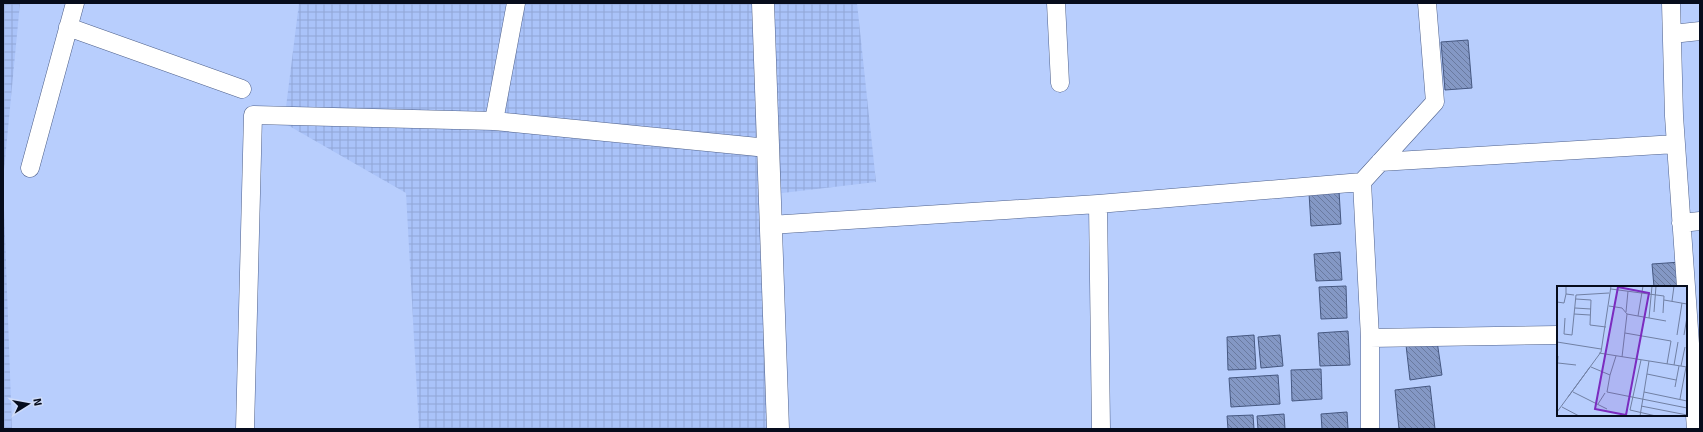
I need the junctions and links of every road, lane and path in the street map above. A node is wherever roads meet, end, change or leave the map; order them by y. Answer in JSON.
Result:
{"nodes":[{"id":1,"x":75,"y":3,"type":"edge"},
{"id":2,"x":516,"y":3,"type":"edge"},
{"id":3,"x":763,"y":3,"type":"edge"},
{"id":4,"x":1056,"y":3,"type":"edge"},
{"id":5,"x":1427,"y":3,"type":"edge"},
{"id":6,"x":1671,"y":3,"type":"edge"},
{"id":7,"x":68,"y":27,"type":"junction"},
{"id":8,"x":1700,"y":31,"type":"edge"},
{"id":9,"x":1672,"y":34,"type":"junction"},
{"id":10,"x":1060,"y":83,"type":"dead end"},
{"id":11,"x":242,"y":89,"type":"dead end"},
{"id":12,"x":494,"y":121,"type":"junction"},
{"id":13,"x":1676,"y":144,"type":"junction"},
{"id":14,"x":768,"y":148,"type":"junction"},
{"id":15,"x":1380,"y":162,"type":"junction"},
{"id":16,"x":30,"y":168,"type":"dead end"},
{"id":17,"x":1362,"y":182,"type":"junction"},
{"id":18,"x":1098,"y":204,"type":"junction"},
{"id":19,"x":1700,"y":222,"type":"edge"},
{"id":20,"x":1681,"y":223,"type":"junction"},
{"id":21,"x":770,"y":225,"type":"junction"},
{"id":22,"x":1692,"y":332,"type":"edge"},
{"id":23,"x":1557,"y":335,"type":"edge"},
{"id":24,"x":1370,"y":338,"type":"junction"},
{"id":25,"x":245,"y":429,"type":"edge"},
{"id":26,"x":778,"y":429,"type":"edge"},
{"id":27,"x":1101,"y":429,"type":"edge"},
{"id":28,"x":1370,"y":429,"type":"edge"},
{"id":29,"x":1696,"y":429,"type":"edge"}],
"edges":[{"from":1,"to":7,"type":"street"},
{"from":2,"to":12,"type":"street"},
{"from":3,"to":14,"type":"street"},
{"from":4,"to":10,"type":"street"},
{"from":5,"to":15,"type":"street"},
{"from":6,"to":9,"type":"street"},
{"from":7,"to":11,"type":"street"},
{"from":7,"to":16,"type":"street"},
{"from":8,"to":9,"type":"street"},
{"from":9,"to":13,"type":"street"},
{"from":12,"to":14,"type":"street"},
{"from":12,"to":25,"type":"street"},
{"from":13,"to":15,"type":"street"},
{"from":13,"to":20,"type":"street"},
{"from":14,"to":21,"type":"street"},
{"from":15,"to":17,"type":"street"},
{"from":17,"to":18,"type":"street"},
{"from":17,"to":24,"type":"street"},
{"from":18,"to":21,"type":"street"},
{"from":18,"to":27,"type":"street"},
{"from":19,"to":20,"type":"street"},
{"from":20,"to":22,"type":"street"},
{"from":21,"to":26,"type":"street"},
{"from":22,"to":29,"type":"street"},
{"from":23,"to":24,"type":"street"},
{"from":24,"to":28,"type":"street"}]}
